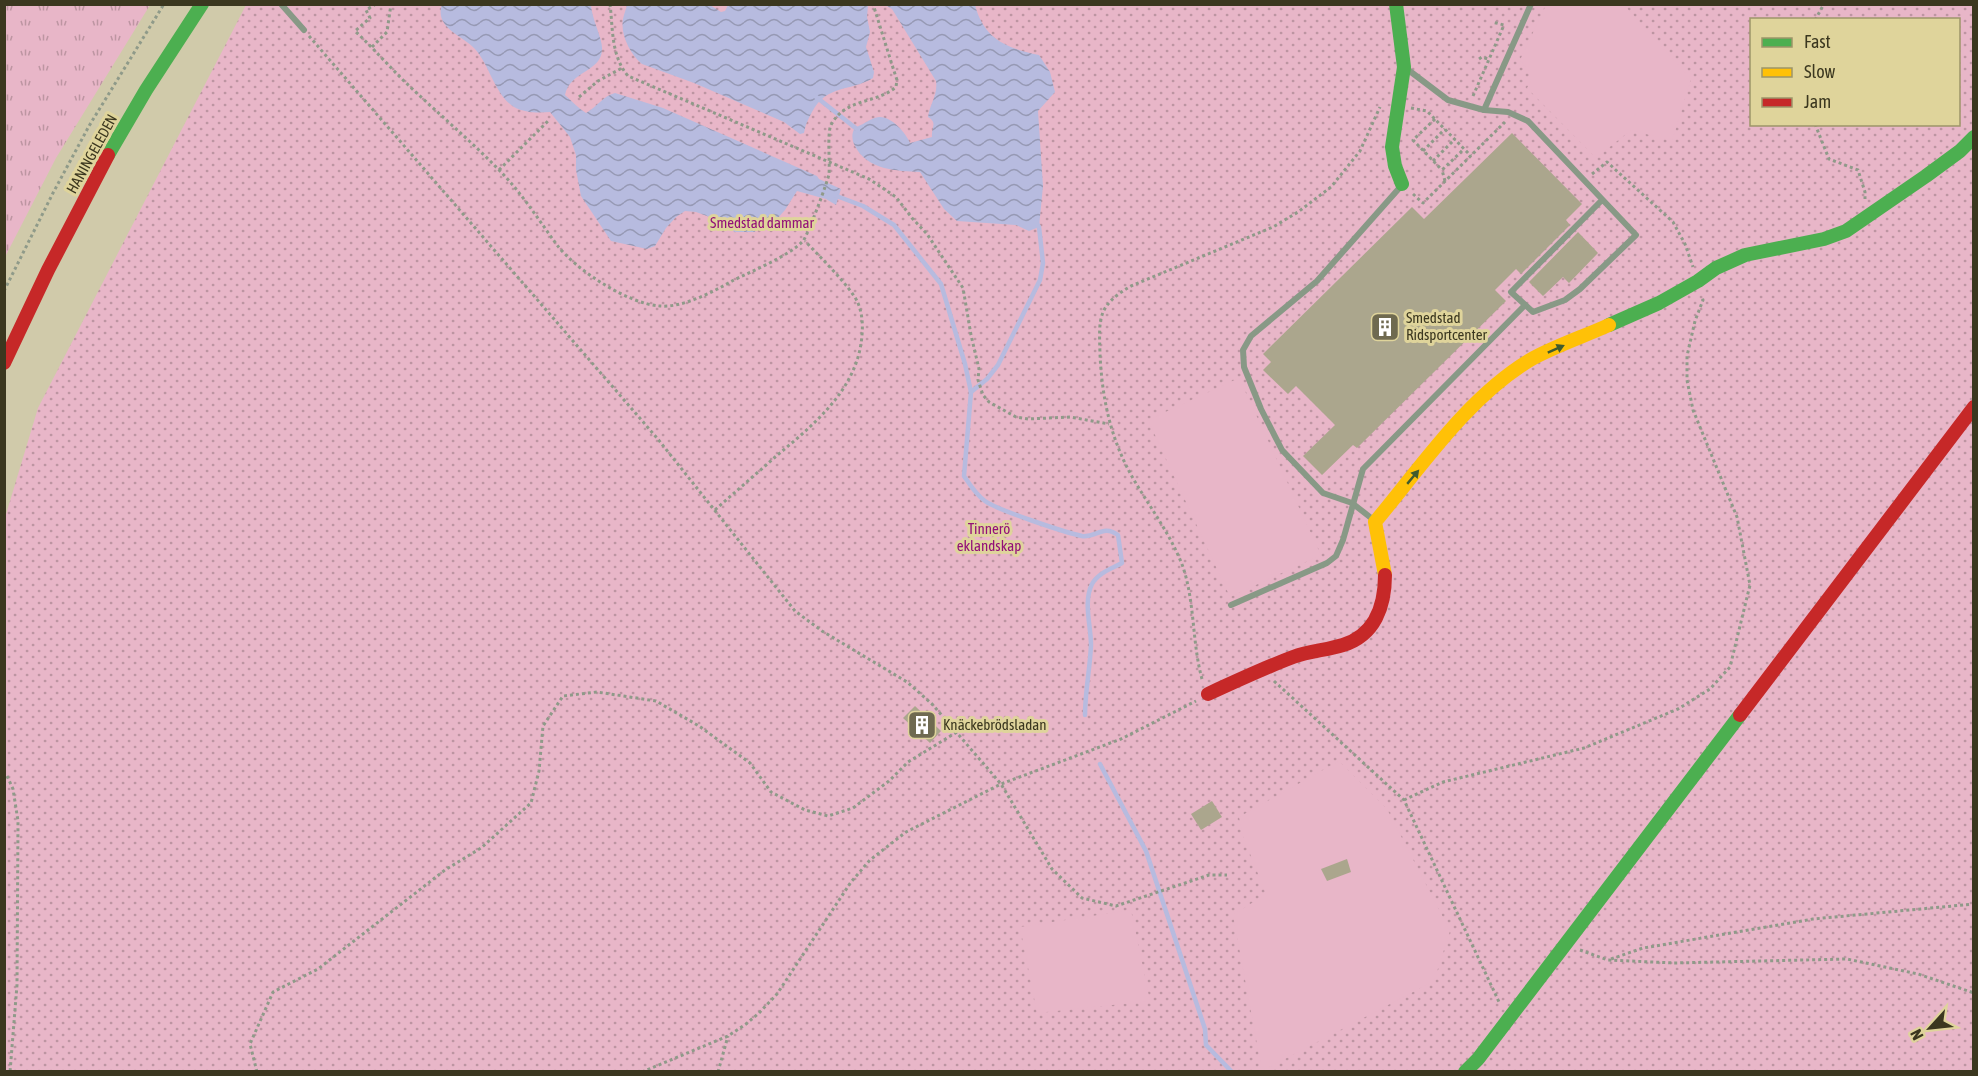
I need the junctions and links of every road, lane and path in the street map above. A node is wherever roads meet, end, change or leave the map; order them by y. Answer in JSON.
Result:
{"nodes":[{"id":1,"x":164,"y":4,"type":"edge"},
{"id":2,"x":202,"y":4,"type":"edge"},
{"id":3,"x":280,"y":4,"type":"edge"},
{"id":4,"x":376,"y":4,"type":"edge"},
{"id":5,"x":391,"y":4,"type":"edge"},
{"id":6,"x":609,"y":4,"type":"edge"},
{"id":7,"x":873,"y":4,"type":"edge"},
{"id":8,"x":1396,"y":4,"type":"edge"},
{"id":9,"x":1531,"y":4,"type":"edge"},
{"id":10,"x":1824,"y":4,"type":"edge"},
{"id":11,"x":1816,"y":18,"type":"edge"},
{"id":12,"x":1492,"y":22,"type":"dead end"},
{"id":13,"x":304,"y":30,"type":"joint"},
{"id":14,"x":372,"y":47,"type":"junction"},
{"id":15,"x":1479,"y":59,"type":"dead end"},
{"id":16,"x":1488,"y":59,"type":"junction"},
{"id":17,"x":1404,"y":67,"type":"junction"},
{"id":18,"x":622,"y":68,"type":"junction"},
{"id":19,"x":579,"y":97,"type":"dead end"},
{"id":20,"x":1397,"y":105,"type":"junction"},
{"id":21,"x":1468,"y":106,"type":"junction"},
{"id":22,"x":1484,"y":110,"type":"junction"},
{"id":23,"x":1513,"y":114,"type":"junction"},
{"id":24,"x":1435,"y":119,"type":"junction"},
{"id":25,"x":548,"y":121,"type":"dead end"},
{"id":26,"x":1816,"y":126,"type":"edge"},
{"id":27,"x":1445,"y":129,"type":"junction"},
{"id":28,"x":1974,"y":137,"type":"edge"},
{"id":29,"x":1455,"y":139,"type":"junction"},
{"id":30,"x":1464,"y":148,"type":"junction"},
{"id":31,"x":1423,"y":151,"type":"junction"},
{"id":32,"x":1471,"y":156,"type":"junction"},
{"id":33,"x":1433,"y":161,"type":"junction"},
{"id":34,"x":829,"y":164,"type":"junction"},
{"id":35,"x":499,"y":170,"type":"junction"},
{"id":36,"x":1442,"y":170,"type":"junction"},
{"id":37,"x":1584,"y":180,"type":"junction"},
{"id":38,"x":1445,"y":181,"type":"junction"},
{"id":39,"x":1402,"y":184,"type":"junction"},
{"id":40,"x":1602,"y":200,"type":"junction"},
{"id":41,"x":1864,"y":219,"type":"junction"},
{"id":42,"x":805,"y":240,"type":"junction"},
{"id":43,"x":1698,"y":281,"type":"junction"},
{"id":44,"x":4,"y":291,"type":"edge"},
{"id":45,"x":1525,"y":305,"type":"junction"},
{"id":46,"x":22,"y":326,"type":"junction"},
{"id":47,"x":4,"y":363,"type":"edge"},
{"id":48,"x":4,"y":374,"type":"edge"},
{"id":49,"x":1974,"y":407,"type":"edge"},
{"id":50,"x":1110,"y":424,"type":"junction"},
{"id":51,"x":1352,"y":503,"type":"junction"},
{"id":52,"x":715,"y":510,"type":"junction"},
{"id":53,"x":1375,"y":522,"type":"junction"},
{"id":54,"x":1231,"y":605,"type":"dead end"},
{"id":55,"x":1261,"y":670,"type":"junction"},
{"id":56,"x":1208,"y":694,"type":"junction"},
{"id":57,"x":957,"y":732,"type":"junction"},
{"id":58,"x":7,"y":776,"type":"dead end"},
{"id":59,"x":1001,"y":784,"type":"junction"},
{"id":60,"x":1404,"y":800,"type":"junction"},
{"id":61,"x":1227,"y":875,"type":"dead end"},
{"id":62,"x":1974,"y":904,"type":"edge"},
{"id":63,"x":1565,"y":944,"type":"junction"},
{"id":64,"x":1608,"y":960,"type":"junction"},
{"id":65,"x":1974,"y":993,"type":"edge"},
{"id":66,"x":1508,"y":1019,"type":"junction"},
{"id":67,"x":728,"y":1036,"type":"junction"},
{"id":68,"x":10,"y":1071,"type":"edge"},
{"id":69,"x":257,"y":1071,"type":"edge"},
{"id":70,"x":642,"y":1071,"type":"edge"},
{"id":71,"x":718,"y":1071,"type":"edge"},
{"id":72,"x":1465,"y":1071,"type":"edge"}],
"edges":[{"from":1,"to":44,"type":"path"},
{"from":2,"to":46,"type":"street","name":"HANINGELEDEN"},
{"from":3,"to":13,"type":"lane"},
{"from":4,"to":14,"type":"path"},
{"from":5,"to":14,"type":"path"},
{"from":6,"to":18,"type":"path"},
{"from":7,"to":34,"type":"path"},
{"from":8,"to":17,"type":"street"},
{"from":9,"to":22,"type":"lane"},
{"from":10,"to":11,"type":"path"},
{"from":12,"to":16,"type":"path"},
{"from":13,"to":52,"type":"path"},
{"from":14,"to":35,"type":"path"},
{"from":15,"to":16,"type":"path"},
{"from":16,"to":21,"type":"path"},
{"from":17,"to":20,"type":"street"},
{"from":17,"to":21,"type":"lane"},
{"from":18,"to":19,"type":"path"},
{"from":18,"to":34,"type":"path"},
{"from":20,"to":24,"type":"path"},
{"from":20,"to":39,"type":"street"},
{"from":20,"to":50,"type":"path"},
{"from":21,"to":22,"type":"lane"},
{"from":22,"to":23,"type":"lane"},
{"from":23,"to":32,"type":"path"},
{"from":23,"to":37,"type":"lane"},
{"from":24,"to":27,"type":"path"},
{"from":24,"to":31,"type":"path"},
{"from":25,"to":35,"type":"path"},
{"from":26,"to":41,"type":"path"},
{"from":27,"to":29,"type":"path"},
{"from":27,"to":31,"type":"path"},
{"from":28,"to":41,"type":"street"},
{"from":29,"to":30,"type":"path"},
{"from":29,"to":33,"type":"path"},
{"from":30,"to":32,"type":"path"},
{"from":30,"to":36,"type":"path"},
{"from":31,"to":33,"type":"path"},
{"from":32,"to":38,"type":"path"},
{"from":33,"to":36,"type":"path"},
{"from":34,"to":42,"type":"path"},
{"from":34,"to":50,"type":"path"},
{"from":35,"to":42,"type":"path"},
{"from":36,"to":38,"type":"path"},
{"from":37,"to":40,"type":"lane"},
{"from":37,"to":43,"type":"path"},
{"from":38,"to":39,"type":"path"},
{"from":39,"to":51,"type":"lane"},
{"from":40,"to":45,"type":"lane"},
{"from":40,"to":45,"type":"lane"},
{"from":41,"to":43,"type":"street"},
{"from":42,"to":52,"type":"path"},
{"from":53,"to":43,"type":"street","one_way":true},
{"from":43,"to":60,"type":"path"},
{"from":45,"to":51,"type":"lane"},
{"from":46,"to":47,"type":"street","name":"HANINGELEDEN"},
{"from":46,"to":48,"type":"street","name":"HANINGELEDEN"},
{"from":49,"to":63,"type":"street"},
{"from":50,"to":56,"type":"path"},
{"from":51,"to":53,"type":"lane"},
{"from":51,"to":54,"type":"lane"},
{"from":52,"to":57,"type":"path"},
{"from":53,"to":55,"type":"street"},
{"from":55,"to":56,"type":"street"},
{"from":55,"to":60,"type":"path"},
{"from":56,"to":59,"type":"path"},
{"from":57,"to":59,"type":"path"},
{"from":57,"to":69,"type":"path"},
{"from":58,"to":68,"type":"path"},
{"from":59,"to":61,"type":"path"},
{"from":59,"to":67,"type":"path"},
{"from":60,"to":66,"type":"path"},
{"from":62,"to":64,"type":"path"},
{"from":63,"to":64,"type":"path"},
{"from":63,"to":66,"type":"street"},
{"from":64,"to":65,"type":"path"},
{"from":66,"to":72,"type":"street"},
{"from":67,"to":70,"type":"path"},
{"from":67,"to":71,"type":"path"}]}
